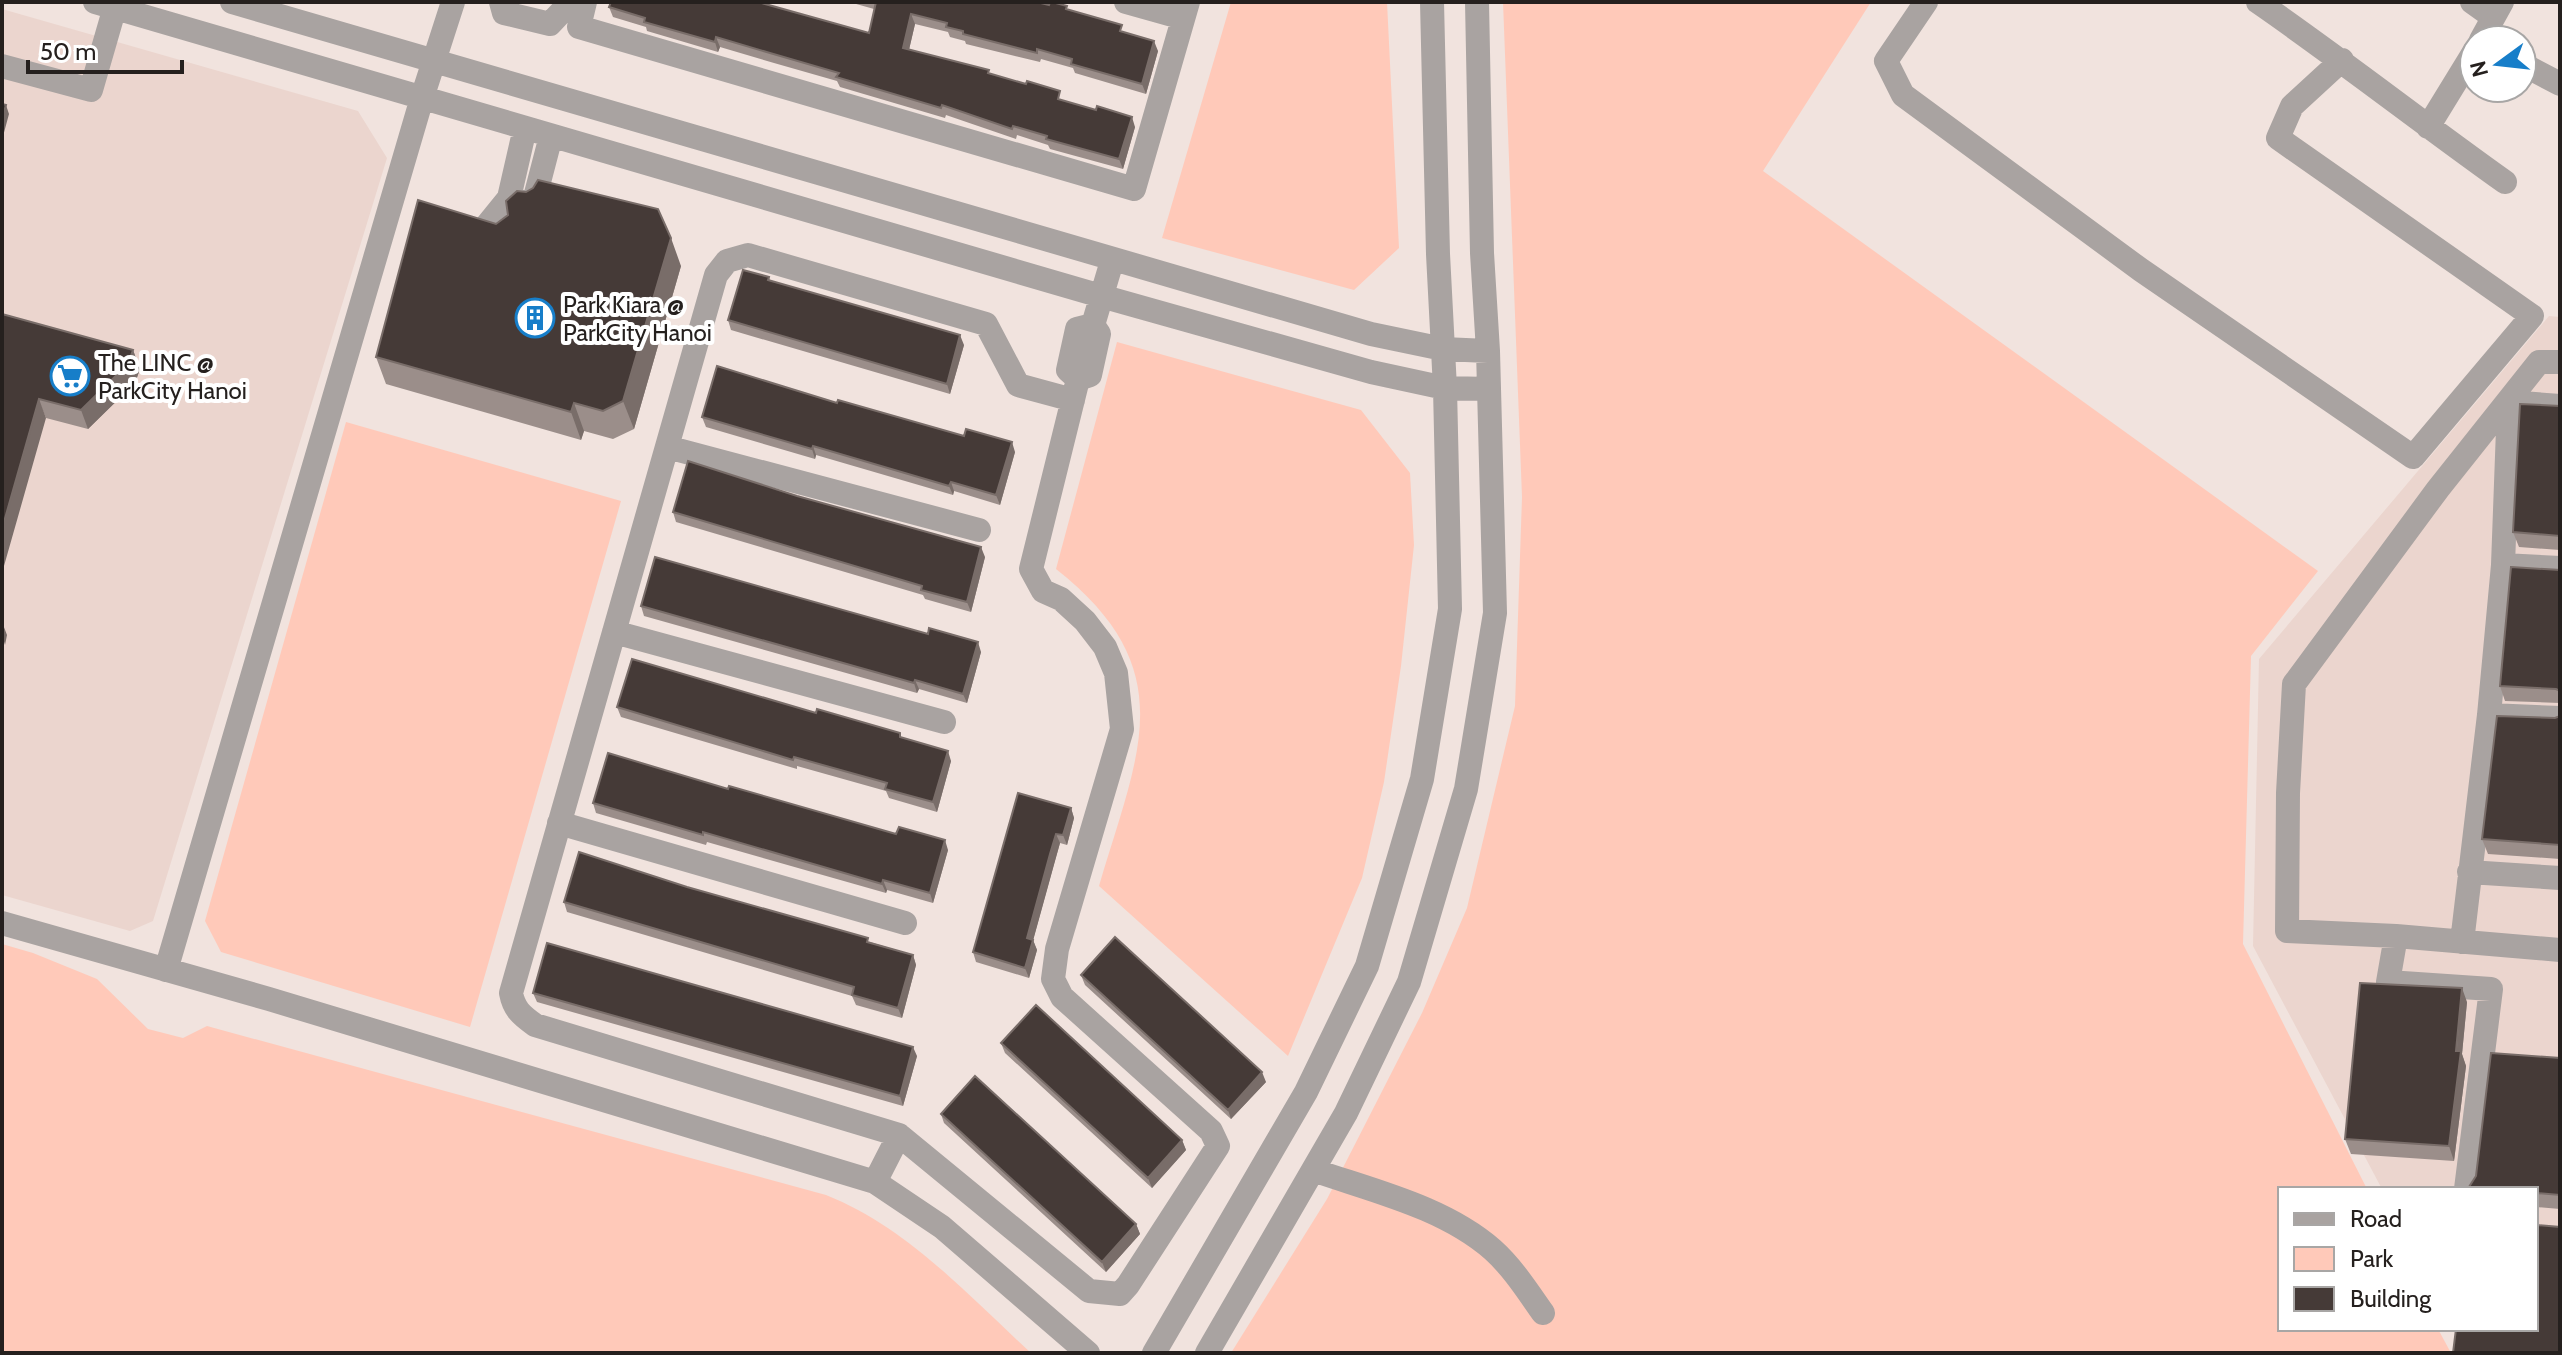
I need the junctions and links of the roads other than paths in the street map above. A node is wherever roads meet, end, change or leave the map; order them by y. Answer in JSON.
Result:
{"nodes":[{"id":1,"x":232,"y":2,"type":"edge"},
{"id":2,"x":453,"y":2,"type":"edge"},
{"id":3,"x":501,"y":2,"type":"edge"},
{"id":4,"x":1126,"y":2,"type":"edge"},
{"id":5,"x":1432,"y":2,"type":"edge"},
{"id":6,"x":1477,"y":2,"type":"edge"},
{"id":7,"x":1926,"y":2,"type":"edge"},
{"id":8,"x":2258,"y":2,"type":"edge"},
{"id":9,"x":2472,"y":2,"type":"edge"},
{"id":10,"x":105,"y":5,"type":"edge"},
{"id":11,"x":574,"y":6,"type":"edge"},
{"id":12,"x":1185,"y":10,"type":"edge"},
{"id":13,"x":2498,"y":10,"type":"edge"},
{"id":14,"x":435,"y":60,"type":"junction"},
{"id":15,"x":2342,"y":60,"type":"junction"},
{"id":16,"x":2,"y":66,"type":"edge"},
{"id":17,"x":2538,"y":72,"type":"edge"},
{"id":18,"x":2458,"y":78,"type":"edge"},
{"id":19,"x":2560,"y":84,"type":"edge"},
{"id":20,"x":422,"y":98,"type":"junction"},
{"id":21,"x":2428,"y":127,"type":"junction"},
{"id":22,"x":525,"y":128,"type":"junction"},
{"id":23,"x":551,"y":136,"type":"junction"},
{"id":24,"x":2505,"y":182,"type":"dead end"},
{"id":25,"x":509,"y":198,"type":"junction"},
{"id":26,"x":504,"y":237,"type":"edge"},
{"id":27,"x":1112,"y":261,"type":"junction"},
{"id":28,"x":1101,"y":296,"type":"junction"},
{"id":29,"x":1443,"y":349,"type":"junction"},
{"id":30,"x":1488,"y":351,"type":"junction"},
{"id":31,"x":2560,"y":362,"type":"edge"},
{"id":32,"x":1445,"y":388,"type":"junction"},
{"id":33,"x":1076,"y":389,"type":"junction"},
{"id":34,"x":1489,"y":389,"type":"junction"},
{"id":35,"x":2509,"y":402,"type":"junction"},
{"id":36,"x":2560,"y":406,"type":"edge"},
{"id":37,"x":667,"y":447,"type":"junction"},
{"id":38,"x":979,"y":530,"type":"dead end"},
{"id":39,"x":2503,"y":565,"type":"junction"},
{"id":40,"x":2560,"y":568,"type":"edge"},
{"id":41,"x":614,"y":632,"type":"junction"},
{"id":42,"x":2489,"y":715,"type":"junction"},
{"id":43,"x":2560,"y":718,"type":"edge"},
{"id":44,"x":944,"y":722,"type":"dead end"},
{"id":45,"x":559,"y":823,"type":"junction"},
{"id":46,"x":2469,"y":872,"type":"junction"},
{"id":47,"x":2560,"y":878,"type":"edge"},
{"id":48,"x":2,"y":923,"type":"edge"},
{"id":49,"x":905,"y":923,"type":"dead end"},
{"id":50,"x":2396,"y":936,"type":"junction"},
{"id":51,"x":2462,"y":942,"type":"junction"},
{"id":52,"x":2560,"y":950,"type":"edge"},
{"id":53,"x":166,"y":970,"type":"junction"},
{"id":54,"x":899,"y":1135,"type":"junction"},
{"id":55,"x":1313,"y":1170,"type":"junction"},
{"id":56,"x":875,"y":1182,"type":"junction"},
{"id":57,"x":2466,"y":1187,"type":"edge"},
{"id":58,"x":1543,"y":1313,"type":"dead end"},
{"id":59,"x":1088,"y":1353,"type":"edge"},
{"id":60,"x":1154,"y":1353,"type":"edge"},
{"id":61,"x":1207,"y":1353,"type":"edge"}],
"edges":[{"from":1,"to":14,"type":"street"},
{"from":2,"to":14,"type":"street"},
{"from":3,"to":11,"type":"street"},
{"from":4,"to":12,"type":"street"},
{"from":5,"to":29,"type":"street"},
{"from":6,"to":30,"type":"street"},
{"from":7,"to":15,"type":"street"},
{"from":8,"to":15,"type":"street"},
{"from":9,"to":13,"type":"street"},
{"from":10,"to":16,"type":"street"},
{"from":10,"to":20,"type":"street"},
{"from":11,"to":12,"type":"street"},
{"from":14,"to":20,"type":"street"},
{"from":14,"to":27,"type":"street"},
{"from":15,"to":21,"type":"street"},
{"from":17,"to":19,"type":"street"},
{"from":18,"to":21,"type":"street"},
{"from":20,"to":22,"type":"street"},
{"from":20,"to":53,"type":"street"},
{"from":21,"to":24,"type":"street"},
{"from":22,"to":23,"type":"street"},
{"from":22,"to":25,"type":"street"},
{"from":23,"to":25,"type":"street"},
{"from":23,"to":28,"type":"street"},
{"from":25,"to":26,"type":"street"},
{"from":27,"to":28,"type":"street"},
{"from":27,"to":29,"type":"street"},
{"from":28,"to":32,"type":"street"},
{"from":28,"to":33,"type":"street"},
{"from":29,"to":30,"type":"street"},
{"from":29,"to":32,"type":"street"},
{"from":30,"to":34,"type":"street"},
{"from":31,"to":35,"type":"street"},
{"from":32,"to":34,"type":"street"},
{"from":32,"to":60,"type":"street"},
{"from":33,"to":37,"type":"street"},
{"from":33,"to":54,"type":"street"},
{"from":34,"to":55,"type":"street"},
{"from":35,"to":36,"type":"street"},
{"from":35,"to":39,"type":"street"},
{"from":35,"to":50,"type":"street"},
{"from":37,"to":38,"type":"street"},
{"from":37,"to":41,"type":"street"},
{"from":39,"to":40,"type":"street"},
{"from":39,"to":42,"type":"street"},
{"from":41,"to":44,"type":"street"},
{"from":41,"to":45,"type":"street"},
{"from":42,"to":43,"type":"street"},
{"from":42,"to":46,"type":"street"},
{"from":45,"to":49,"type":"street"},
{"from":45,"to":54,"type":"street"},
{"from":46,"to":47,"type":"street"},
{"from":46,"to":51,"type":"street"},
{"from":48,"to":53,"type":"street"},
{"from":50,"to":51,"type":"street"},
{"from":50,"to":57,"type":"street"},
{"from":51,"to":52,"type":"street"},
{"from":53,"to":56,"type":"street"},
{"from":54,"to":56,"type":"street"},
{"from":55,"to":58,"type":"street"},
{"from":55,"to":61,"type":"street"},
{"from":56,"to":59,"type":"street"}]}
